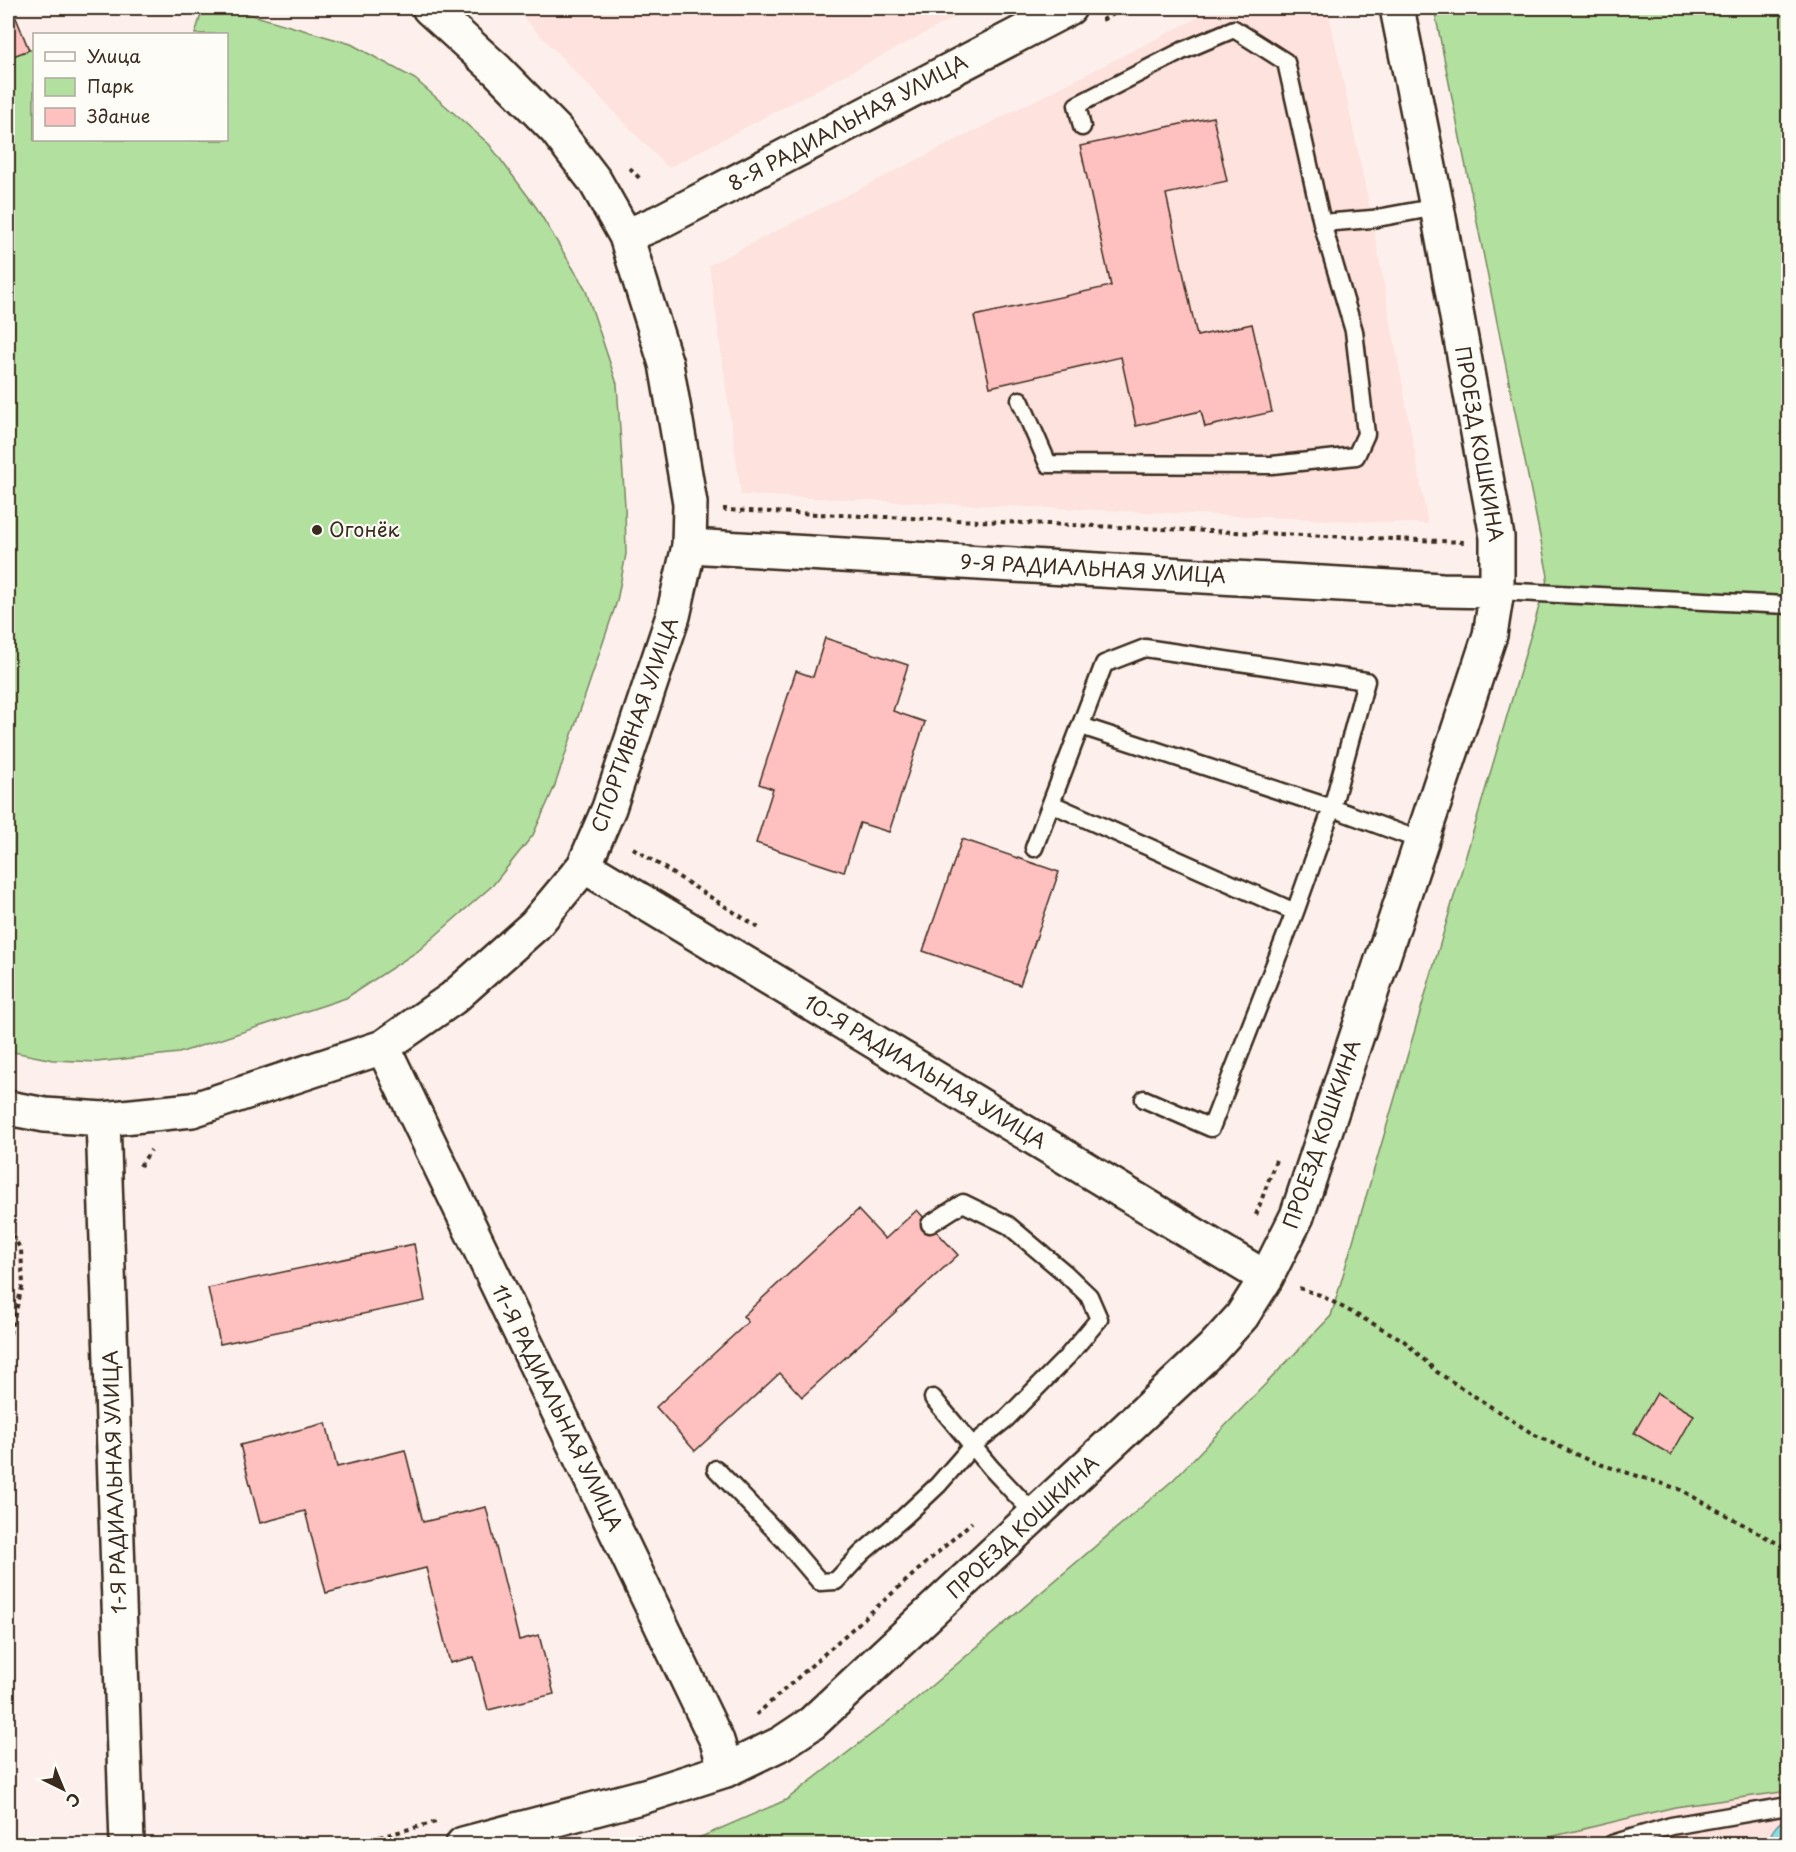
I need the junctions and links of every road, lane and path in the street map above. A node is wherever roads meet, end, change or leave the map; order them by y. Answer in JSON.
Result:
{"nodes":[{"id":1,"x":429,"y":8,"type":"edge"},
{"id":2,"x":1069,"y":8,"type":"edge"},
{"id":3,"x":1397,"y":8,"type":"edge"},
{"id":4,"x":1082,"y":127,"type":"dead end"},
{"id":5,"x":1437,"y":207,"type":"junction"},
{"id":6,"x":1322,"y":224,"type":"junction"},
{"id":7,"x":626,"y":236,"type":"junction"},
{"id":8,"x":1020,"y":400,"type":"dead end"},
{"id":9,"x":725,"y":510,"type":"dead end"},
{"id":10,"x":1474,"y":542,"type":"dead end"},
{"id":11,"x":689,"y":546,"type":"junction"},
{"id":12,"x":1497,"y":591,"type":"junction"},
{"id":13,"x":1788,"y":604,"type":"edge"},
{"id":14,"x":1081,"y":726,"type":"junction"},
{"id":15,"x":1052,"y":804,"type":"junction"},
{"id":16,"x":1332,"y":808,"type":"junction"},
{"id":17,"x":1422,"y":841,"type":"junction"},
{"id":18,"x":1034,"y":848,"type":"dead end"},
{"id":19,"x":584,"y":866,"type":"junction"},
{"id":20,"x":1295,"y":912,"type":"junction"},
{"id":21,"x":383,"y":1047,"type":"junction"},
{"id":22,"x":1144,"y":1099,"type":"dead end"},
{"id":23,"x":8,"y":1108,"type":"edge"},
{"id":24,"x":103,"y":1119,"type":"junction"},
{"id":25,"x":930,"y":1224,"type":"dead end"},
{"id":26,"x":8,"y":1227,"type":"edge"},
{"id":27,"x":1266,"y":1278,"type":"junction"},
{"id":28,"x":8,"y":1340,"type":"edge"},
{"id":29,"x":933,"y":1398,"type":"dead end"},
{"id":30,"x":972,"y":1446,"type":"junction"},
{"id":31,"x":716,"y":1469,"type":"dead end"},
{"id":32,"x":1035,"y":1516,"type":"junction"},
{"id":33,"x":1784,"y":1547,"type":"dead end"},
{"id":34,"x":726,"y":1770,"type":"junction"},
{"id":35,"x":1788,"y":1806,"type":"edge"},
{"id":36,"x":127,"y":1845,"type":"edge"},
{"id":37,"x":463,"y":1845,"type":"edge"},
{"id":38,"x":1612,"y":1845,"type":"edge"}],
"edges":[{"from":1,"to":7,"type":"street","name":"СПОРТИВНАЯ УЛИЦА"},
{"from":2,"to":7,"type":"street","name":"8-Я РАДИАЛЬНАЯ УЛИЦА"},
{"from":3,"to":5,"type":"street","name":"ПРОЕЗД КОШКИНА"},
{"from":4,"to":6,"type":"lane"},
{"from":5,"to":6,"type":"lane"},
{"from":5,"to":12,"type":"street","name":"ПРОЕЗД КОШКИНА"},
{"from":6,"to":8,"type":"lane"},
{"from":7,"to":11,"type":"street","name":"СПОРТИВНАЯ УЛИЦА"},
{"from":9,"to":10,"type":"path"},
{"from":11,"to":12,"type":"street","name":"9-Я РАДИАЛЬНАЯ УЛИЦА"},
{"from":11,"to":19,"type":"street","name":"СПОРТИВНАЯ УЛИЦА"},
{"from":12,"to":13,"type":"lane"},
{"from":12,"to":17,"type":"street","name":"ПРОЕЗД КОШКИНА"},
{"from":14,"to":15,"type":"lane"},
{"from":14,"to":16,"type":"lane"},
{"from":14,"to":16,"type":"lane"},
{"from":15,"to":18,"type":"lane"},
{"from":15,"to":20,"type":"lane"},
{"from":16,"to":17,"type":"lane"},
{"from":16,"to":20,"type":"lane"},
{"from":17,"to":27,"type":"street","name":"ПРОЕЗД КОШКИНА"},
{"from":19,"to":21,"type":"street","name":"СПОРТИВНАЯ УЛИЦА"},
{"from":19,"to":27,"type":"street","name":"10-Я РАДИАЛЬНАЯ УЛИЦА"},
{"from":20,"to":22,"type":"lane"},
{"from":21,"to":24,"type":"street","name":"СПОРТИВНАЯ УЛИЦА"},
{"from":21,"to":34,"type":"street","name":"11-Я РАДИАЛЬНАЯ УЛИЦА"},
{"from":23,"to":24,"type":"street","name":"СПОРТИВНАЯ УЛИЦА"},
{"from":24,"to":36,"type":"street","name":"1-Я РАДИАЛЬНАЯ УЛИЦА"},
{"from":25,"to":30,"type":"lane"},
{"from":26,"to":28,"type":"path"},
{"from":27,"to":32,"type":"street","name":"ПРОЕЗД КОШКИНА"},
{"from":27,"to":33,"type":"path"},
{"from":29,"to":30,"type":"lane"},
{"from":30,"to":31,"type":"lane"},
{"from":30,"to":32,"type":"lane"},
{"from":32,"to":34,"type":"street","name":"ПРОЕЗД КОШКИНА"},
{"from":34,"to":37,"type":"street","name":"ПРОЕЗД КОШКИНА"},
{"from":35,"to":38,"type":"lane"}]}
